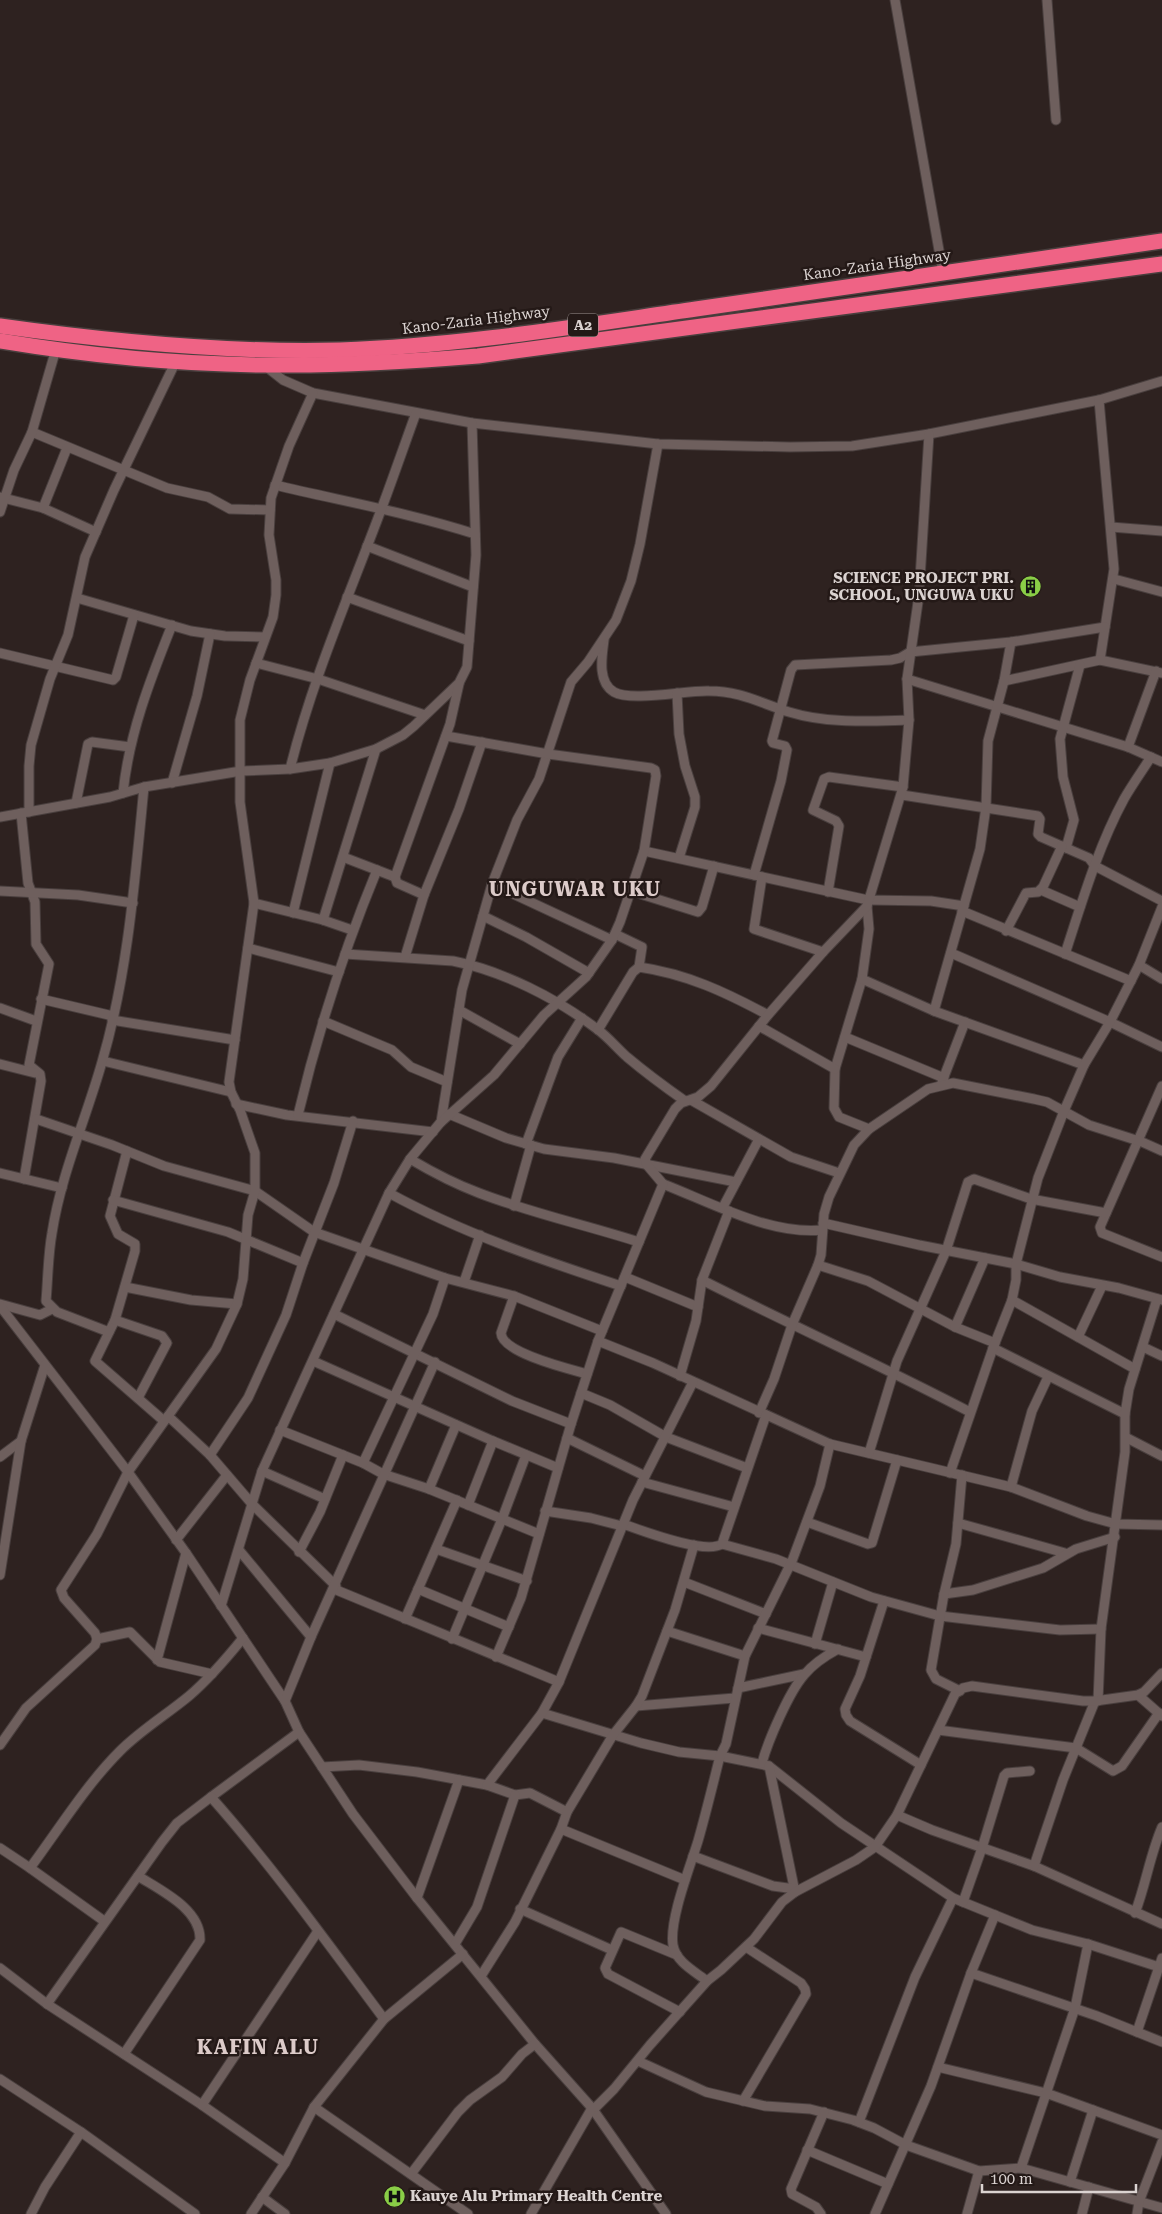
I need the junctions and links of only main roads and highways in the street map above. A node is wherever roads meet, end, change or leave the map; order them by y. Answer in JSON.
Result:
{"nodes":[{"id":1,"x":1162,"y":241,"type":"edge"},
{"id":2,"x":1162,"y":264,"type":"edge"},
{"id":3,"x":0,"y":326,"type":"edge"},
{"id":4,"x":0,"y":341,"type":"edge"}],
"edges":[{"from":1,"to":3,"type":"highway","name":"Kano-Zaria Highway","number":"A2"},
{"from":2,"to":4,"type":"highway","number":"A2"}]}
